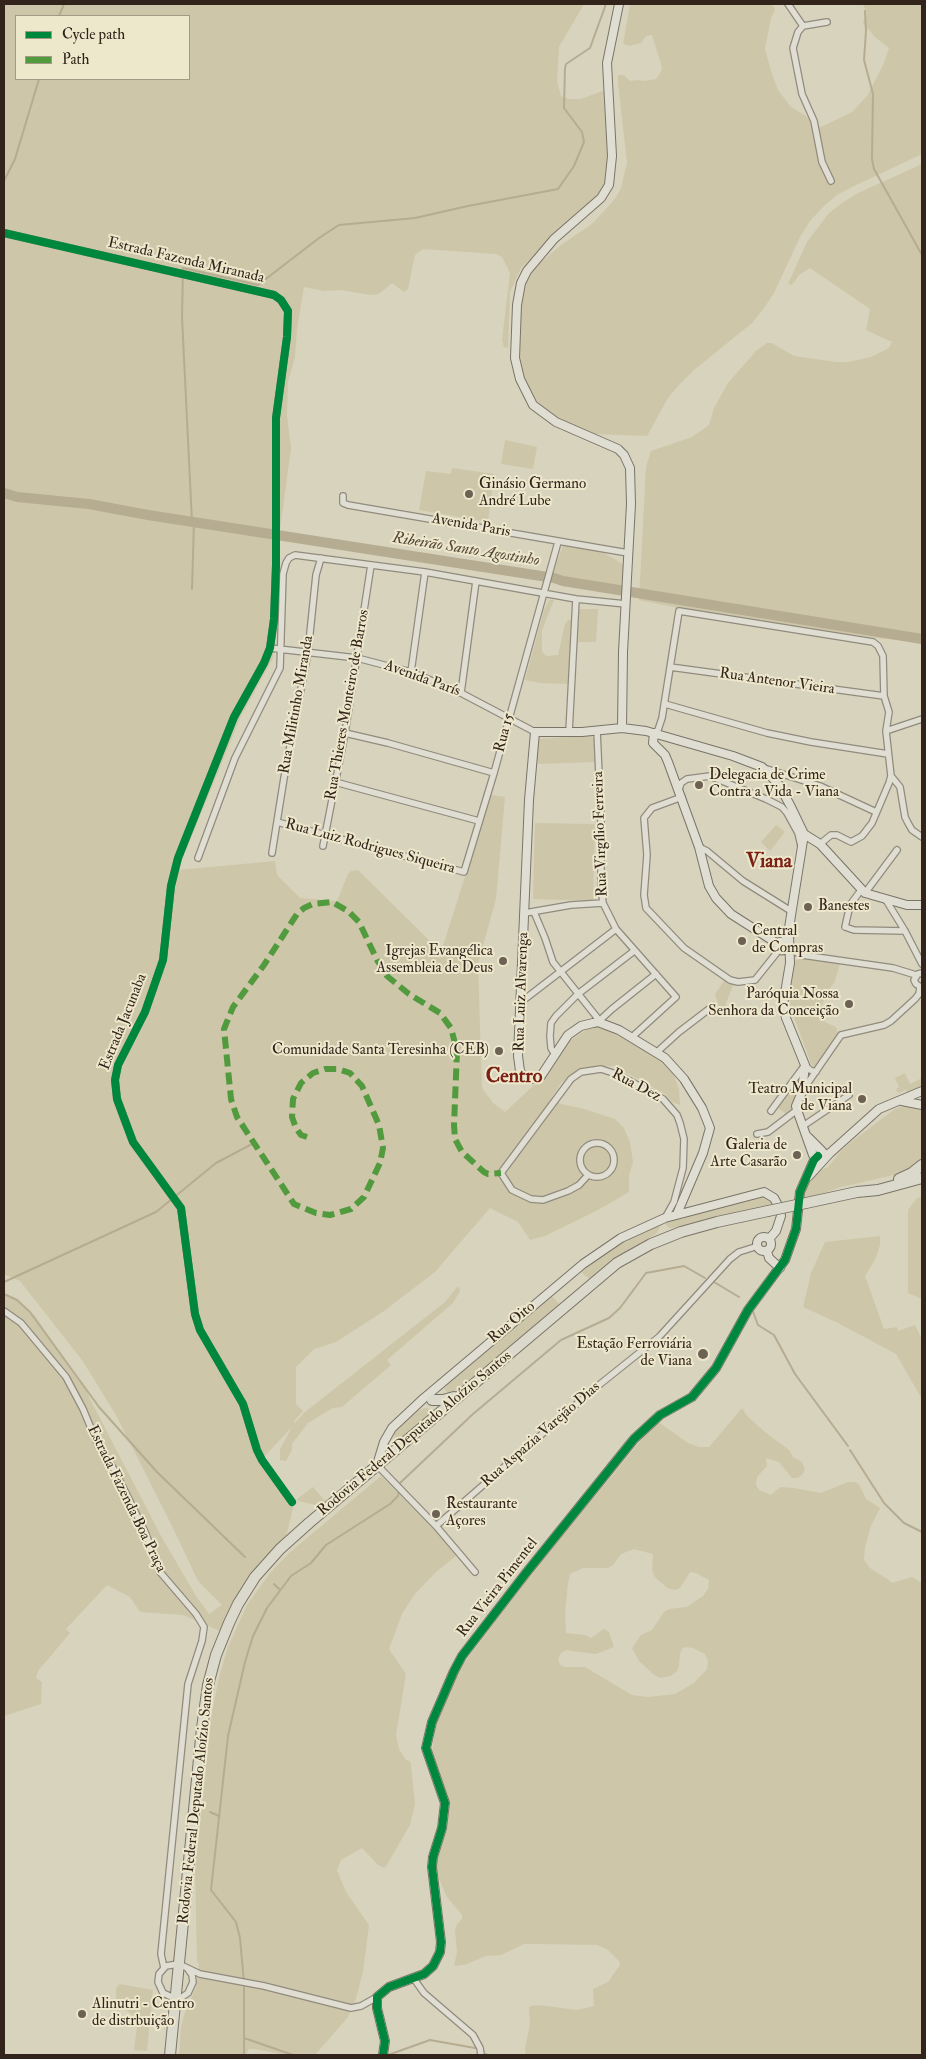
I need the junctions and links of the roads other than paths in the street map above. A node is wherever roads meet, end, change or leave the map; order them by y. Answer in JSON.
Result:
{"nodes":[{"id":1,"x":619,"y":4,"type":"edge"},
{"id":2,"x":788,"y":4,"type":"edge"},
{"id":3,"x":827,"y":22,"type":"dead end"},
{"id":4,"x":803,"y":26,"type":"junction"},
{"id":5,"x":831,"y":181,"type":"dead end"},
{"id":6,"x":4,"y":233,"type":"edge"},
{"id":7,"x":343,"y":496,"type":"dead end"},
{"id":8,"x":558,"y":542,"type":"junction"},
{"id":9,"x":275,"y":544,"type":"joint"},
{"id":10,"x":628,"y":553,"type":"junction"},
{"id":11,"x":321,"y":558,"type":"junction"},
{"id":12,"x":371,"y":565,"type":"junction"},
{"id":13,"x":426,"y":572,"type":"junction"},
{"id":14,"x":476,"y":581,"type":"junction"},
{"id":15,"x":545,"y":594,"type":"junction"},
{"id":16,"x":576,"y":600,"type":"junction"},
{"id":17,"x":626,"y":601,"type":"junction"},
{"id":18,"x":270,"y":648,"type":"junction"},
{"id":19,"x":280,"y":649,"type":"junction"},
{"id":20,"x":308,"y":652,"type":"junction"},
{"id":21,"x":358,"y":658,"type":"junction"},
{"id":22,"x":670,"y":667,"type":"junction"},
{"id":23,"x":411,"y":672,"type":"junction"},
{"id":24,"x":461,"y":693,"type":"junction"},
{"id":25,"x":884,"y":696,"type":"junction"},
{"id":26,"x":664,"y":704,"type":"junction"},
{"id":27,"x":510,"y":718,"type":"junction"},
{"id":28,"x":922,"y":720,"type":"edge"},
{"id":29,"x":622,"y":728,"type":"junction"},
{"id":30,"x":597,"y":730,"type":"junction"},
{"id":31,"x":886,"y":731,"type":"junction"},
{"id":32,"x":535,"y":732,"type":"junction"},
{"id":33,"x":569,"y":732,"type":"junction"},
{"id":34,"x":654,"y":733,"type":"junction"},
{"id":35,"x":345,"y":734,"type":"junction"},
{"id":36,"x":888,"y":754,"type":"junction"},
{"id":37,"x":762,"y":767,"type":"junction"},
{"id":38,"x":494,"y":773,"type":"junction"},
{"id":39,"x":890,"y":776,"type":"junction"},
{"id":40,"x":335,"y":782,"type":"junction"},
{"id":41,"x":680,"y":793,"type":"junction"},
{"id":42,"x":876,"y":812,"type":"junction"},
{"id":43,"x":479,"y":821,"type":"junction"},
{"id":44,"x":277,"y":822,"type":"junction"},
{"id":45,"x":801,"y":833,"type":"junction"},
{"id":46,"x":325,"y":836,"type":"junction"},
{"id":47,"x":922,"y":837,"type":"edge"},
{"id":48,"x":820,"y":844,"type":"junction"},
{"id":49,"x":323,"y":846,"type":"dead end"},
{"id":50,"x":698,"y":847,"type":"junction"},
{"id":51,"x":897,"y":850,"type":"dead end"},
{"id":52,"x":272,"y":853,"type":"dead end"},
{"id":53,"x":198,"y":858,"type":"dead end"},
{"id":54,"x":464,"y":872,"type":"joint"},
{"id":55,"x":863,"y":891,"type":"junction"},
{"id":56,"x":886,"y":900,"type":"junction"},
{"id":57,"x":603,"y":903,"type":"junction"},
{"id":58,"x":922,"y":905,"type":"edge"},
{"id":59,"x":791,"y":911,"type":"junction"},
{"id":60,"x":534,"y":912,"type":"junction"},
{"id":61,"x":525,"y":913,"type":"junction"},
{"id":62,"x":616,"y":929,"type":"junction"},
{"id":63,"x":905,"y":931,"type":"junction"},
{"id":64,"x":784,"y":948,"type":"junction"},
{"id":65,"x":634,"y":951,"type":"junction"},
{"id":66,"x":922,"y":963,"type":"edge"},
{"id":67,"x":560,"y":972,"type":"junction"},
{"id":68,"x":656,"y":974,"type":"junction"},
{"id":69,"x":919,"y":974,"type":"edge"},
{"id":70,"x":921,"y":987,"type":"edge"},
{"id":71,"x":578,"y":994,"type":"junction"},
{"id":72,"x":521,"y":1002,"type":"junction"},
{"id":73,"x":713,"y":1006,"type":"dead end"},
{"id":74,"x":612,"y":1009,"type":"junction"},
{"id":75,"x":599,"y":1021,"type":"junction"},
{"id":76,"x":609,"y":1026,"type":"junction"},
{"id":77,"x":632,"y":1036,"type":"junction"},
{"id":78,"x":658,"y":1052,"type":"junction"},
{"id":79,"x":554,"y":1055,"type":"junction"},
{"id":80,"x":805,"y":1065,"type":"junction"},
{"id":81,"x":816,"y":1072,"type":"junction"},
{"id":82,"x":922,"y":1091,"type":"edge"},
{"id":83,"x":802,"y":1092,"type":"junction"},
{"id":84,"x":849,"y":1095,"type":"dead end"},
{"id":85,"x":898,"y":1101,"type":"junction"},
{"id":86,"x":922,"y":1105,"type":"edge"},
{"id":87,"x":797,"y":1110,"type":"junction"},
{"id":88,"x":771,"y":1111,"type":"dead end"},
{"id":89,"x":803,"y":1129,"type":"junction"},
{"id":90,"x":757,"y":1134,"type":"dead end"},
{"id":91,"x":822,"y":1156,"type":"junction"},
{"id":92,"x":922,"y":1165,"type":"edge"},
{"id":93,"x":588,"y":1175,"type":"junction"},
{"id":94,"x":922,"y":1178,"type":"edge"},
{"id":95,"x":922,"y":1184,"type":"edge"},
{"id":96,"x":878,"y":1190,"type":"junction"},
{"id":97,"x":677,"y":1214,"type":"junction"},
{"id":98,"x":665,"y":1218,"type":"junction"},
{"id":99,"x":769,"y":1239,"type":"junction"},
{"id":100,"x":758,"y":1246,"type":"junction"},
{"id":101,"x":767,"y":1251,"type":"junction"},
{"id":102,"x":780,"y":1268,"type":"junction"},
{"id":103,"x":4,"y":1311,"type":"edge"},
{"id":104,"x":459,"y":1395,"type":"junction"},
{"id":105,"x":428,"y":1399,"type":"junction"},
{"id":106,"x":438,"y":1413,"type":"junction"},
{"id":107,"x":377,"y":1465,"type":"junction"},
{"id":108,"x":292,"y":1502,"type":"dead end"},
{"id":109,"x":436,"y":1526,"type":"junction"},
{"id":110,"x":475,"y":1572,"type":"dead end"},
{"id":111,"x":183,"y":1966,"type":"junction"},
{"id":112,"x":164,"y":1968,"type":"junction"},
{"id":113,"x":200,"y":1974,"type":"junction"},
{"id":114,"x":193,"y":1977,"type":"junction"},
{"id":115,"x":414,"y":1979,"type":"junction"},
{"id":116,"x":377,"y":1997,"type":"junction"},
{"id":117,"x":174,"y":1998,"type":"junction"},
{"id":118,"x":170,"y":2055,"type":"edge"},
{"id":119,"x":383,"y":2055,"type":"edge"},
{"id":120,"x":480,"y":2055,"type":"edge"}],
"edges":[{"from":1,"to":10,"type":"street"},
{"from":2,"to":4,"type":"street"},
{"from":3,"to":4,"type":"street"},
{"from":4,"to":5,"type":"street"},
{"from":6,"to":9,"type":"street","name":"Estrada Fazenda Miranada"},
{"from":7,"to":8,"type":"street","name":"Avenida Paris"},
{"from":8,"to":10,"type":"street","name":"Avenida Paris"},
{"from":8,"to":15,"type":"street","name":"Rua 15"},
{"from":9,"to":18,"type":"street","name":"Estrada Jacunaba"},
{"from":10,"to":17,"type":"street"},
{"from":11,"to":12,"type":"street"},
{"from":11,"to":19,"type":"street"},
{"from":11,"to":20,"type":"street","name":"Rua Militinho Miranda"},
{"from":12,"to":13,"type":"street"},
{"from":12,"to":21,"type":"street","name":"Rua Thieres Monteiro de Barros"},
{"from":13,"to":14,"type":"street"},
{"from":13,"to":23,"type":"street"},
{"from":14,"to":15,"type":"street"},
{"from":14,"to":24,"type":"street"},
{"from":15,"to":16,"type":"street"},
{"from":15,"to":27,"type":"street","name":"Rua 15"},
{"from":16,"to":17,"type":"street"},
{"from":16,"to":33,"type":"street"},
{"from":17,"to":29,"type":"street"},
{"from":18,"to":19,"type":"street","name":"Avenida París"},
{"from":18,"to":108,"type":"street","name":"Estrada Jacunaba"},
{"from":19,"to":20,"type":"street","name":"Avenida París"},
{"from":19,"to":53,"type":"street"},
{"from":20,"to":21,"type":"street","name":"Avenida París"},
{"from":20,"to":44,"type":"street","name":"Rua Militinho Miranda"},
{"from":21,"to":23,"type":"street","name":"Avenida París"},
{"from":21,"to":35,"type":"street","name":"Rua Thieres Monteiro de Barros"},
{"from":22,"to":25,"type":"street","name":"Rua Antenor Vieira"},
{"from":22,"to":25,"type":"street"},
{"from":22,"to":26,"type":"street"},
{"from":23,"to":24,"type":"street","name":"Avenida París"},
{"from":24,"to":27,"type":"street","name":"Avenida París"},
{"from":25,"to":31,"type":"street"},
{"from":26,"to":34,"type":"street"},
{"from":26,"to":36,"type":"street"},
{"from":27,"to":32,"type":"street","name":"Avenida París"},
{"from":27,"to":38,"type":"street","name":"Rua 15"},
{"from":28,"to":31,"type":"street"},
{"from":29,"to":30,"type":"street"},
{"from":29,"to":34,"type":"street"},
{"from":30,"to":33,"type":"street"},
{"from":30,"to":57,"type":"street","name":"Rua Virgílio Ferreira"},
{"from":31,"to":36,"type":"street"},
{"from":32,"to":33,"type":"street"},
{"from":32,"to":61,"type":"street","name":"Rua Luiz Alvarenga"},
{"from":34,"to":37,"type":"street"},
{"from":34,"to":41,"type":"street"},
{"from":35,"to":38,"type":"street"},
{"from":35,"to":40,"type":"street","name":"Rua Thieres Monteiro de Barros"},
{"from":36,"to":39,"type":"street"},
{"from":37,"to":42,"type":"street"},
{"from":37,"to":45,"type":"street"},
{"from":38,"to":43,"type":"street","name":"Rua 15"},
{"from":39,"to":42,"type":"street"},
{"from":39,"to":47,"type":"street"},
{"from":40,"to":43,"type":"street"},
{"from":40,"to":46,"type":"street","name":"Rua Thieres Monteiro de Barros"},
{"from":41,"to":45,"type":"street"},
{"from":41,"to":50,"type":"street"},
{"from":41,"to":64,"type":"street"},
{"from":42,"to":48,"type":"street"},
{"from":43,"to":54,"type":"street","name":"Rua 15"},
{"from":44,"to":46,"type":"street","name":"Rua Luiz Rodrigues Siqueira"},
{"from":44,"to":52,"type":"street","name":"Rua Militinho Miranda"},
{"from":45,"to":48,"type":"street"},
{"from":45,"to":59,"type":"street"},
{"from":46,"to":49,"type":"street","name":"Rua Thieres Monteiro de Barros"},
{"from":46,"to":54,"type":"street","name":"Rua Luiz Rodrigues Siqueira"},
{"from":48,"to":55,"type":"street"},
{"from":50,"to":59,"type":"street"},
{"from":50,"to":64,"type":"street"},
{"from":51,"to":55,"type":"street"},
{"from":55,"to":56,"type":"street"},
{"from":55,"to":63,"type":"street"},
{"from":56,"to":58,"type":"street"},
{"from":56,"to":63,"type":"street"},
{"from":57,"to":60,"type":"street"},
{"from":57,"to":62,"type":"street","name":"Rua Virgílio Ferreira"},
{"from":59,"to":64,"type":"street"},
{"from":60,"to":61,"type":"street"},
{"from":60,"to":67,"type":"street"},
{"from":61,"to":72,"type":"street","name":"Rua Luiz Alvarenga"},
{"from":62,"to":65,"type":"street","name":"Rua Virgílio Ferreira"},
{"from":62,"to":67,"type":"street"},
{"from":63,"to":66,"type":"street"},
{"from":64,"to":69,"type":"street"},
{"from":64,"to":80,"type":"street"},
{"from":65,"to":68,"type":"street","name":"Rua Virgílio Ferreira"},
{"from":65,"to":71,"type":"street"},
{"from":67,"to":71,"type":"street"},
{"from":67,"to":72,"type":"street"},
{"from":68,"to":74,"type":"street"},
{"from":68,"to":77,"type":"street","name":"Rua Virgílio Ferreira"},
{"from":69,"to":70,"type":"street"},
{"from":70,"to":81,"type":"street"},
{"from":71,"to":75,"type":"street"},
{"from":71,"to":79,"type":"street"},
{"from":72,"to":79,"type":"street","name":"Rua Luiz Alvarenga"},
{"from":73,"to":78,"type":"street"},
{"from":74,"to":75,"type":"street"},
{"from":74,"to":76,"type":"street"},
{"from":75,"to":76,"type":"street"},
{"from":75,"to":79,"type":"street","name":"Rua Luiz Alvarenga"},
{"from":76,"to":77,"type":"street"},
{"from":77,"to":78,"type":"street"},
{"from":78,"to":97,"type":"street"},
{"from":80,"to":81,"type":"street"},
{"from":80,"to":83,"type":"street"},
{"from":80,"to":88,"type":"street"},
{"from":81,"to":83,"type":"street"},
{"from":82,"to":85,"type":"street"},
{"from":83,"to":87,"type":"street"},
{"from":84,"to":89,"type":"street"},
{"from":85,"to":86,"type":"street"},
{"from":85,"to":91,"type":"street"},
{"from":87,"to":89,"type":"street"},
{"from":87,"to":90,"type":"street"},
{"from":89,"to":91,"type":"street"},
{"from":91,"to":102,"type":"street","name":"Rua Vieira Pimentel"},
{"from":92,"to":96,"type":"highway"},
{"from":93,"to":93,"type":"street"},
{"from":93,"to":98,"type":"street","name":"Rua Dez"},
{"from":94,"to":96,"type":"highway","name":"Rodovia Federal Deputado Aloízio Santos"},
{"from":95,"to":96,"type":"highway"},
{"from":96,"to":104,"type":"highway","name":"Rodovia Federal Deputado Aloízio Santos","bridge":true},
{"from":97,"to":98,"type":"street","name":"Rua Oito"},
{"from":97,"to":99,"type":"street","name":"Rua Oito"},
{"from":98,"to":105,"type":"street","name":"Rua Oito"},
{"from":99,"to":100,"type":"street"},
{"from":99,"to":101,"type":"street"},
{"from":100,"to":101,"type":"street"},
{"from":100,"to":109,"type":"street","name":"Rua Aspazia Varejão Dias"},
{"from":101,"to":102,"type":"street"},
{"from":102,"to":115,"type":"street","name":"Rua Vieira Pimentel"},
{"from":103,"to":112,"type":"street","name":"Estrada Fazenda Boa Praça"},
{"from":104,"to":105,"type":"highway"},
{"from":104,"to":106,"type":"highway","name":"Rodovia Federal Deputado Aloízio Santos"},
{"from":105,"to":106,"type":"street"},
{"from":105,"to":107,"type":"street","name":"Rua Oito"},
{"from":106,"to":107,"type":"highway","name":"Rodovia Federal Deputado Aloízio Santos"},
{"from":107,"to":109,"type":"street"},
{"from":107,"to":111,"type":"highway","name":"Rodovia Federal Deputado Aloízio Santos"},
{"from":109,"to":110,"type":"street"},
{"from":111,"to":112,"type":"street"},
{"from":111,"to":113,"type":"street"},
{"from":111,"to":114,"type":"street"},
{"from":111,"to":117,"type":"highway"},
{"from":112,"to":117,"type":"street"},
{"from":113,"to":114,"type":"street"},
{"from":113,"to":116,"type":"street"},
{"from":114,"to":117,"type":"street"},
{"from":115,"to":116,"type":"street","name":"Rua Vieira Pimentel"},
{"from":115,"to":120,"type":"street"},
{"from":116,"to":119,"type":"street"},
{"from":117,"to":118,"type":"highway"}]}
